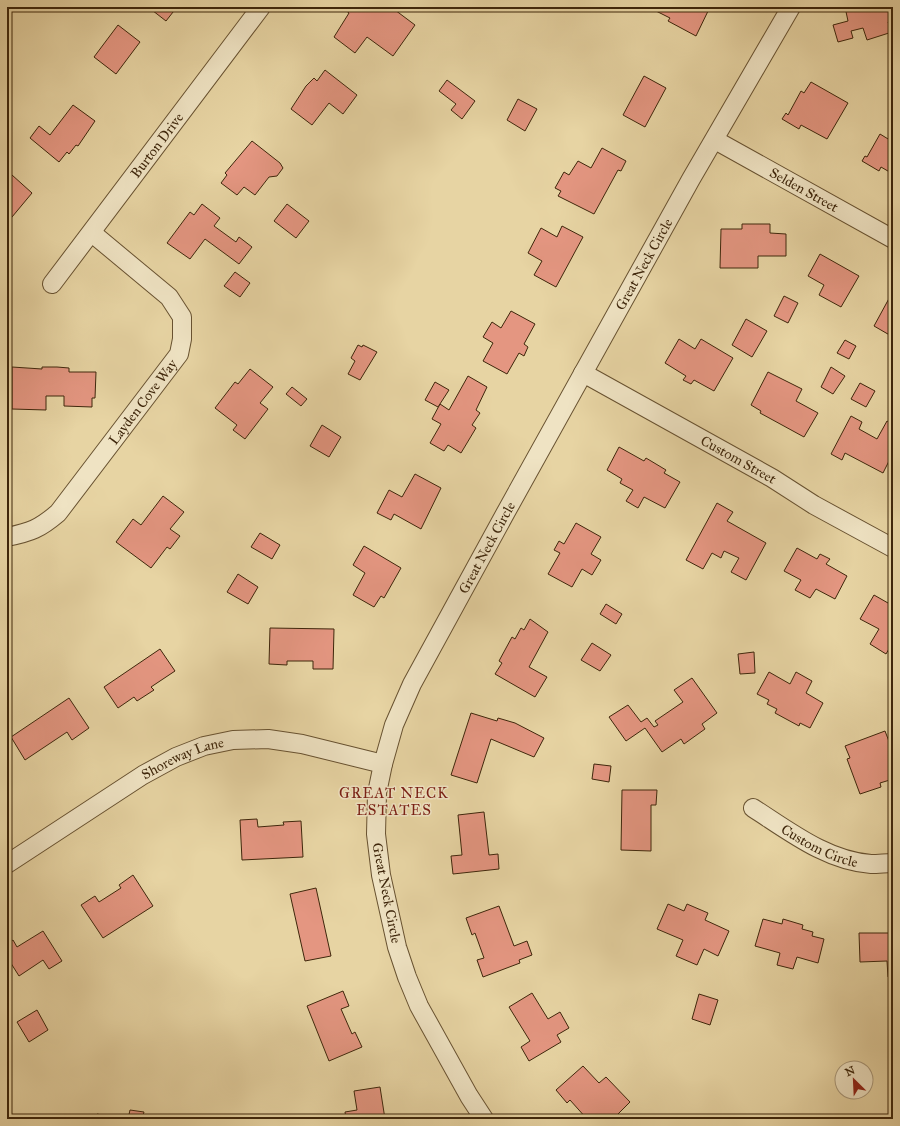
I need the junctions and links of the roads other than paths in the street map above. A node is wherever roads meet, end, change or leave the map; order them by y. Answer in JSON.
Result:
{"nodes":[{"id":1,"x":261,"y":7,"type":"edge"},
{"id":2,"x":791,"y":7,"type":"edge"},
{"id":3,"x":715,"y":140,"type":"junction"},
{"id":4,"x":92,"y":233,"type":"junction"},
{"id":5,"x":893,"y":239,"type":"edge"},
{"id":6,"x":52,"y":284,"type":"dead end"},
{"id":7,"x":583,"y":373,"type":"junction"},
{"id":8,"x":7,"y":537,"type":"edge"},
{"id":9,"x":893,"y":548,"type":"edge"},
{"id":10,"x":383,"y":764,"type":"junction"},
{"id":11,"x":753,"y":808,"type":"dead end"},
{"id":12,"x":893,"y":862,"type":"edge"},
{"id":13,"x":7,"y":864,"type":"edge"},
{"id":14,"x":484,"y":1119,"type":"edge"}],
"edges":[{"from":1,"to":4,"type":"street","name":"Burton Drive"},
{"from":2,"to":3,"type":"street","name":"Great Neck Circle"},
{"from":3,"to":5,"type":"street","name":"Selden Street"},
{"from":3,"to":7,"type":"street","name":"Great Neck Circle"},
{"from":4,"to":6,"type":"street","name":"Burton Drive"},
{"from":4,"to":8,"type":"street","name":"Layden Cove Way"},
{"from":7,"to":9,"type":"street","name":"Custom Street"},
{"from":7,"to":10,"type":"street","name":"Great Neck Circle"},
{"from":10,"to":13,"type":"street","name":"Shoreway Lane"},
{"from":10,"to":14,"type":"street","name":"Great Neck Circle"},
{"from":11,"to":12,"type":"street","name":"Custom Circle"}]}
